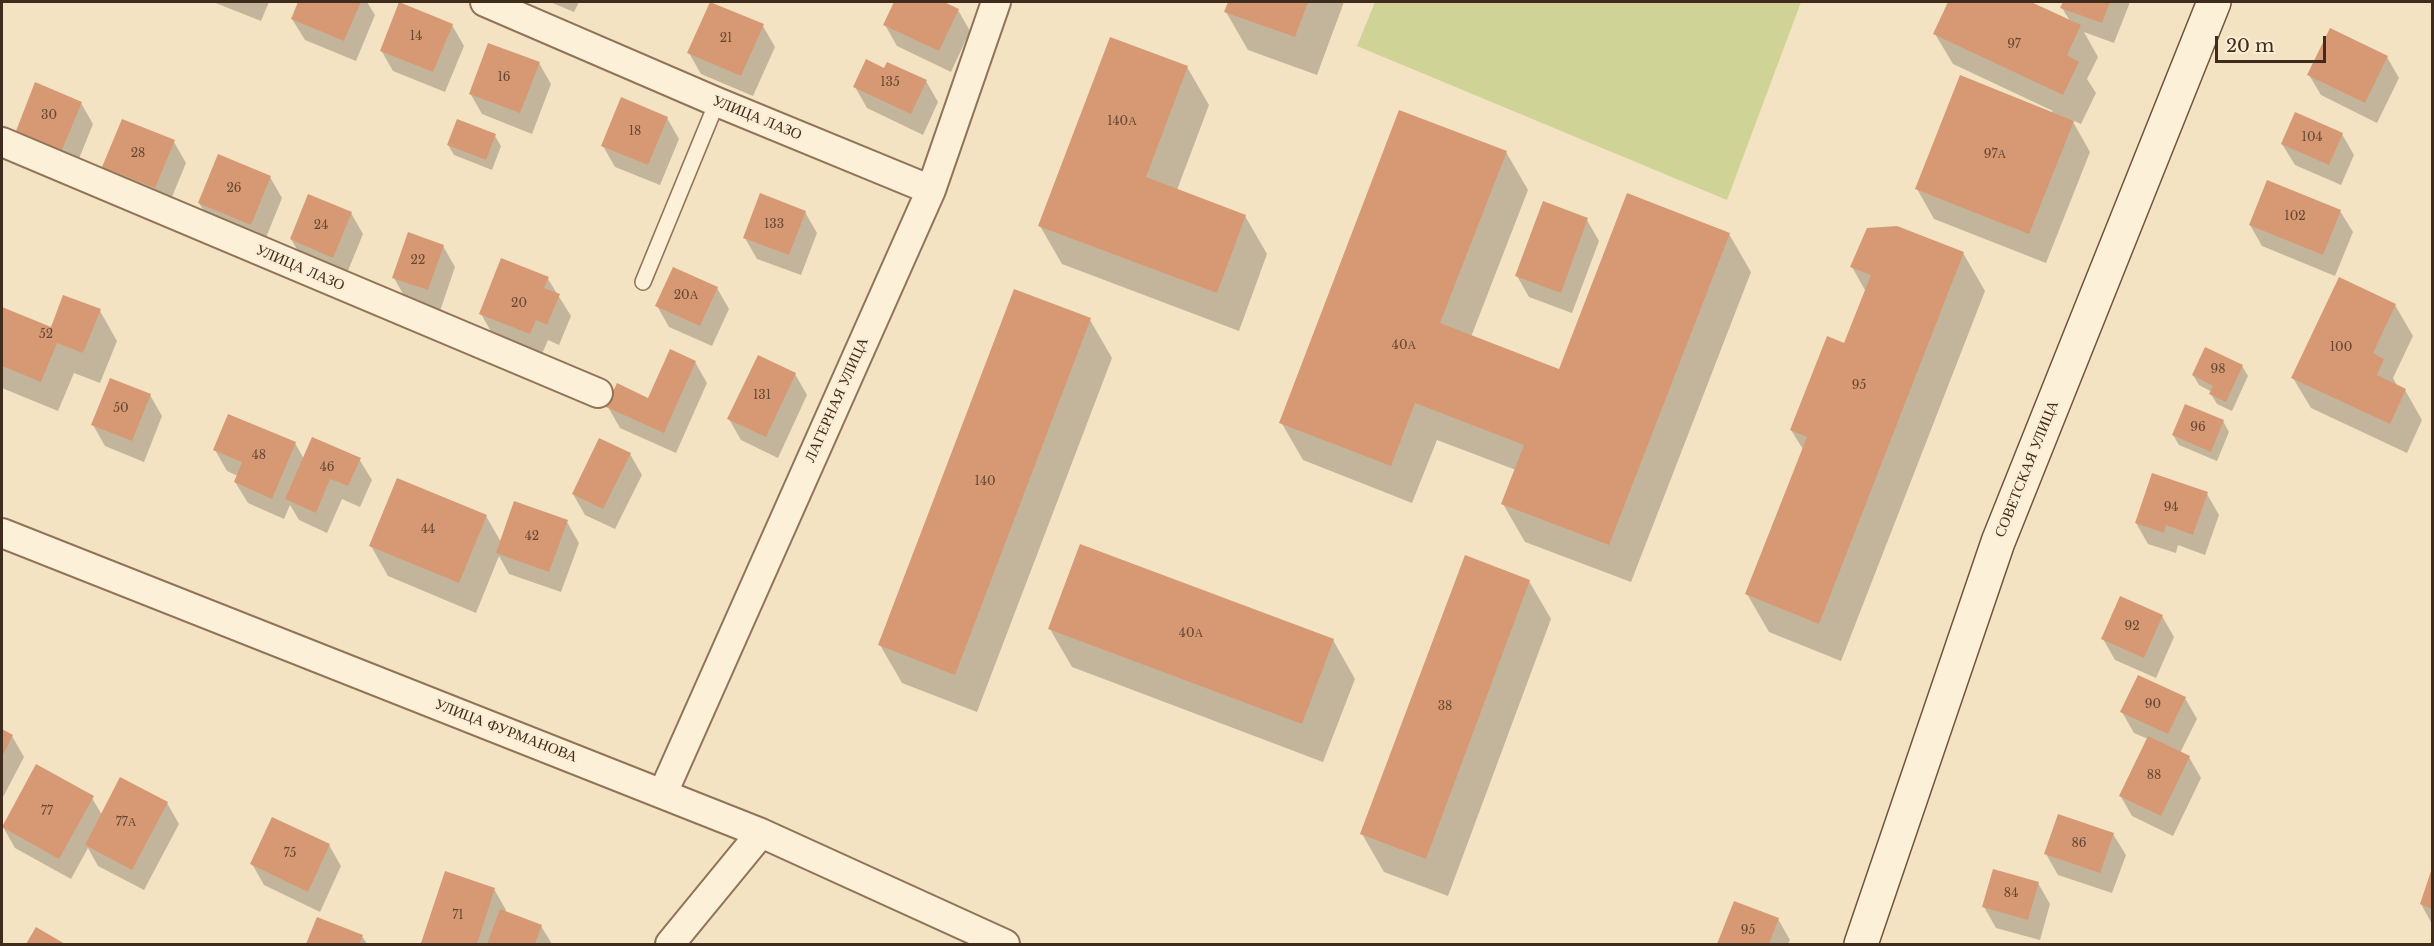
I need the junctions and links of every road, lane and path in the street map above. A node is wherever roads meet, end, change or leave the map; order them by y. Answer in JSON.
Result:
{"nodes":[{"id":1,"x":485,"y":2,"type":"edge"},
{"id":2,"x":996,"y":2,"type":"edge"},
{"id":3,"x":2214,"y":2,"type":"edge"},
{"id":4,"x":717,"y":102,"type":"junction"},
{"id":5,"x":2,"y":142,"type":"edge"},
{"id":6,"x":931,"y":190,"type":"junction"},
{"id":7,"x":643,"y":282,"type":"dead end"},
{"id":8,"x":598,"y":393,"type":"dead end"},
{"id":9,"x":2,"y":533,"type":"edge"},
{"id":10,"x":663,"y":793,"type":"junction"},
{"id":11,"x":760,"y":833,"type":"junction"},
{"id":12,"x":670,"y":945,"type":"edge"},
{"id":13,"x":1005,"y":945,"type":"edge"},
{"id":14,"x":1861,"y":945,"type":"edge"}],
"edges":[{"from":1,"to":4,"type":"street","name":"УЛИЦА ЛАЗО"},
{"from":2,"to":6,"type":"street","name":"ЛАГЕРНАЯ УЛИЦА"},
{"from":3,"to":14,"type":"main road","name":"СОВЕТСКАЯ УЛИЦА"},
{"from":4,"to":6,"type":"street","name":"УЛИЦА ЛАЗО"},
{"from":4,"to":7,"type":"lane"},
{"from":5,"to":8,"type":"street","name":"УЛИЦА ЛАЗО"},
{"from":6,"to":10,"type":"street","name":"ЛАГЕРНАЯ УЛИЦА"},
{"from":9,"to":10,"type":"street","name":"УЛИЦА ФУРМАНОВА"},
{"from":10,"to":11,"type":"street","name":"УЛИЦА ФУРМАНОВА"},
{"from":11,"to":12,"type":"street"},
{"from":11,"to":13,"type":"street","name":"УЛИЦА ФУРМАНОВА"}]}
